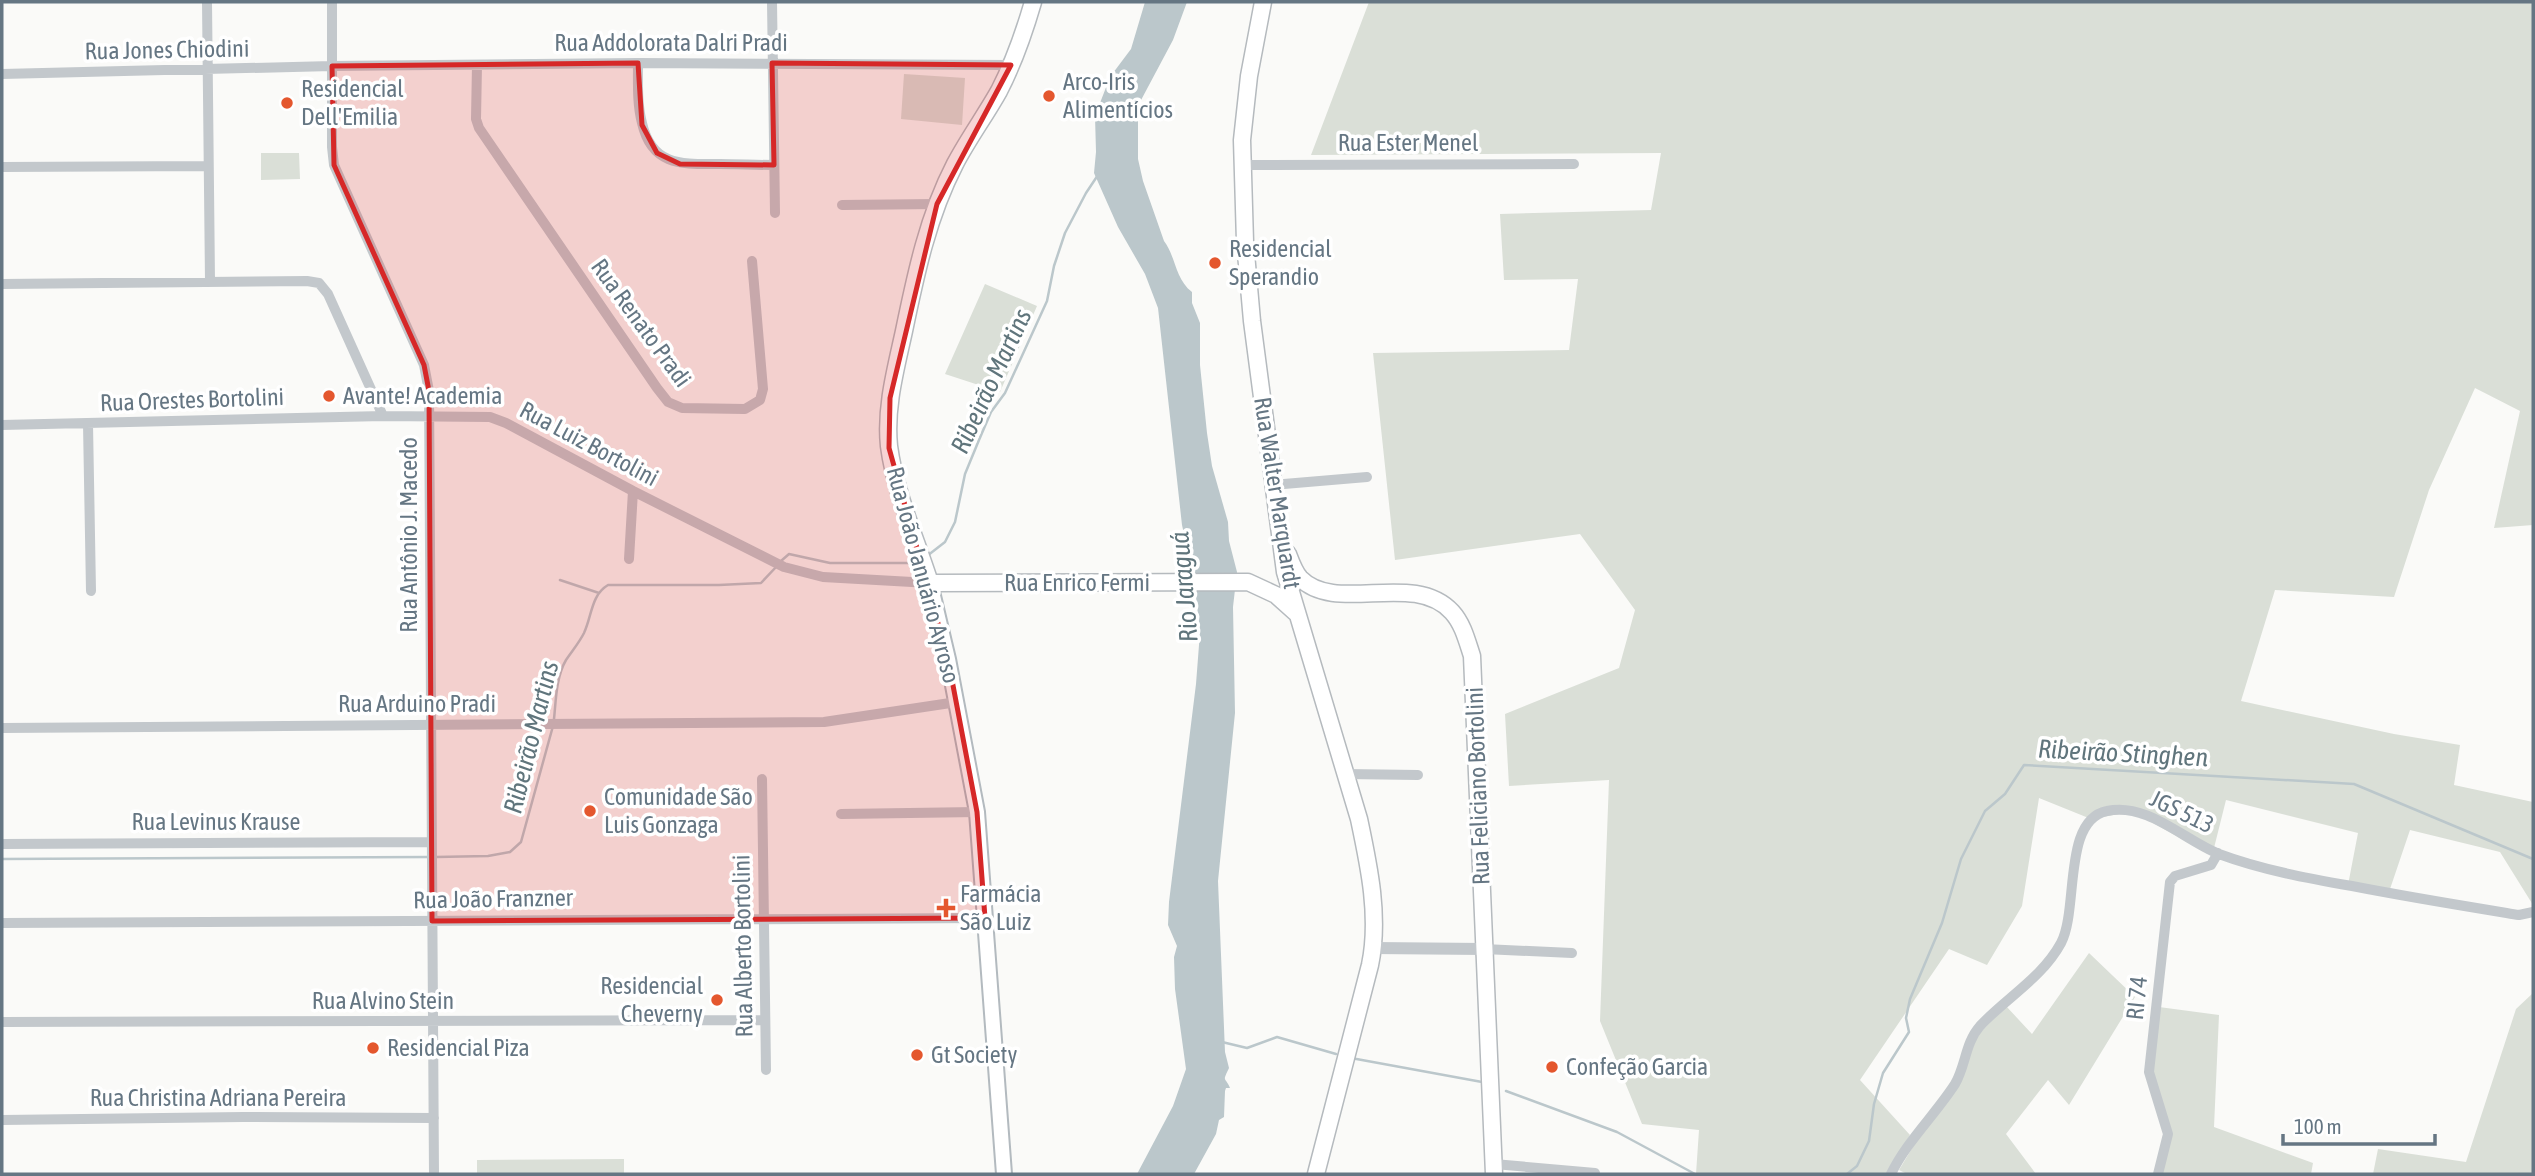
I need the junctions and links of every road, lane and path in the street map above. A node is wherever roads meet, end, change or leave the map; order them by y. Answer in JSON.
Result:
{"nodes":[{"id":1,"x":207,"y":2,"type":"edge"},
{"id":2,"x":332,"y":2,"type":"edge"},
{"id":3,"x":772,"y":2,"type":"edge"},
{"id":4,"x":1033,"y":2,"type":"edge"},
{"id":5,"x":1263,"y":2,"type":"edge"},
{"id":6,"x":638,"y":63,"type":"junction"},
{"id":7,"x":772,"y":63,"type":"junction"},
{"id":8,"x":477,"y":65,"type":"junction"},
{"id":9,"x":1011,"y":65,"type":"junction"},
{"id":10,"x":332,"y":66,"type":"junction"},
{"id":11,"x":208,"y":70,"type":"junction"},
{"id":12,"x":2,"y":74,"type":"edge"},
{"id":13,"x":1574,"y":164,"type":"dead end"},
{"id":14,"x":774,"y":165,"type":"junction"},
{"id":15,"x":1243,"y":165,"type":"junction"},
{"id":16,"x":208,"y":166,"type":"junction"},
{"id":17,"x":2,"y":167,"type":"edge"},
{"id":18,"x":937,"y":204,"type":"junction"},
{"id":19,"x":842,"y":205,"type":"dead end"},
{"id":20,"x":775,"y":213,"type":"dead end"},
{"id":21,"x":752,"y":261,"type":"dead end"},
{"id":22,"x":210,"y":281,"type":"junction"},
{"id":23,"x":2,"y":284,"type":"edge"},
{"id":24,"x":430,"y":415,"type":"junction"},
{"id":25,"x":383,"y":416,"type":"junction"},
{"id":26,"x":88,"y":424,"type":"junction"},
{"id":27,"x":2,"y":425,"type":"edge"},
{"id":28,"x":1367,"y":477,"type":"dead end"},
{"id":29,"x":1272,"y":485,"type":"junction"},
{"id":30,"x":633,"y":491,"type":"junction"},
{"id":31,"x":1279,"y":536,"type":"junction"},
{"id":32,"x":629,"y":559,"type":"dead end"},
{"id":33,"x":930,"y":583,"type":"junction"},
{"id":34,"x":91,"y":591,"type":"dead end"},
{"id":35,"x":1320,"y":592,"type":"junction"},
{"id":36,"x":1298,"y":615,"type":"junction"},
{"id":37,"x":957,"y":702,"type":"junction"},
{"id":38,"x":430,"y":724,"type":"junction"},
{"id":39,"x":2,"y":728,"type":"edge"},
{"id":40,"x":1346,"y":775,"type":"junction"},
{"id":41,"x":1418,"y":775,"type":"dead end"},
{"id":42,"x":762,"y":779,"type":"dead end"},
{"id":43,"x":977,"y":812,"type":"junction"},
{"id":44,"x":841,"y":814,"type":"dead end"},
{"id":45,"x":2,"y":844,"type":"edge"},
{"id":46,"x":431,"y":851,"type":"junction"},
{"id":47,"x":2218,"y":853,"type":"junction"},
{"id":48,"x":2533,"y":912,"type":"edge"},
{"id":49,"x":985,"y":918,"type":"junction"},
{"id":50,"x":764,"y":919,"type":"junction"},
{"id":51,"x":432,"y":920,"type":"junction"},
{"id":52,"x":2,"y":923,"type":"edge"},
{"id":53,"x":1373,"y":948,"type":"junction"},
{"id":54,"x":1484,"y":949,"type":"junction"},
{"id":55,"x":1572,"y":953,"type":"dead end"},
{"id":56,"x":765,"y":1020,"type":"junction"},
{"id":57,"x":2,"y":1022,"type":"edge"},
{"id":58,"x":433,"y":1023,"type":"junction"},
{"id":59,"x":766,"y":1070,"type":"dead end"},
{"id":60,"x":434,"y":1118,"type":"junction"},
{"id":61,"x":2,"y":1120,"type":"edge"},
{"id":62,"x":1494,"y":1169,"type":"edge"},
{"id":63,"x":1595,"y":1173,"type":"edge"},
{"id":64,"x":434,"y":1174,"type":"edge"},
{"id":65,"x":1004,"y":1174,"type":"edge"},
{"id":66,"x":1317,"y":1174,"type":"edge"},
{"id":67,"x":1891,"y":1174,"type":"edge"},
{"id":68,"x":2158,"y":1174,"type":"edge"}],
"edges":[{"from":1,"to":11,"type":"street"},
{"from":2,"to":10,"type":"street","name":"Rua Antônio J. Macedo"},
{"from":3,"to":7,"type":"street"},
{"from":4,"to":9,"type":"main road","name":"Rua João Januário Ayroso"},
{"from":5,"to":15,"type":"main road","name":"Rua Walter Marquardt"},
{"from":6,"to":7,"type":"street","name":"Rua Addolorata Dalri Pradi"},
{"from":6,"to":8,"type":"street","name":"Rua Addolorata Dalri Pradi"},
{"from":6,"to":14,"type":"street"},
{"from":7,"to":9,"type":"street","name":"Rua Addolorata Dalri Pradi"},
{"from":7,"to":14,"type":"street"},
{"from":8,"to":10,"type":"street","name":"Rua Addolorata Dalri Pradi"},
{"from":8,"to":21,"type":"street","name":"Rua Renato Pradi"},
{"from":9,"to":18,"type":"main road","name":"Rua João Januário Ayroso"},
{"from":10,"to":11,"type":"street","name":"Rua Jones Chiodini"},
{"from":10,"to":24,"type":"street","name":"Rua Antônio J. Macedo"},
{"from":11,"to":12,"type":"street","name":"Rua Jones Chiodini"},
{"from":11,"to":16,"type":"street"},
{"from":13,"to":15,"type":"street","name":"Rua Ester Menel"},
{"from":14,"to":20,"type":"street"},
{"from":15,"to":29,"type":"main road","name":"Rua Walter Marquardt"},
{"from":16,"to":17,"type":"street"},
{"from":16,"to":22,"type":"street"},
{"from":18,"to":19,"type":"street"},
{"from":18,"to":33,"type":"main road","name":"Rua João Januário Ayroso"},
{"from":22,"to":23,"type":"street"},
{"from":22,"to":25,"type":"street"},
{"from":24,"to":25,"type":"street","name":"Rua Luiz Bortolini"},
{"from":24,"to":30,"type":"street","name":"Rua Luiz Bortolini"},
{"from":24,"to":38,"type":"street","name":"Rua Antônio J. Macedo"},
{"from":25,"to":26,"type":"street","name":"Rua Orestes Bortolini"},
{"from":26,"to":27,"type":"street","name":"Rua Orestes Bortolini"},
{"from":26,"to":34,"type":"street"},
{"from":28,"to":29,"type":"street"},
{"from":29,"to":31,"type":"main road","name":"Rua Walter Marquardt"},
{"from":30,"to":32,"type":"street"},
{"from":30,"to":33,"type":"street","name":"Rua Luiz Bortolini"},
{"from":31,"to":35,"type":"main road"},
{"from":31,"to":36,"type":"main road","name":"Rua Walter Marquardt"},
{"from":33,"to":36,"type":"main road","name":"Rua Enrico Fermi"},
{"from":33,"to":37,"type":"main road","name":"Rua João Januário Ayroso"},
{"from":35,"to":36,"type":"main road"},
{"from":35,"to":54,"type":"main road","name":"Rua Feliciano Bortolini"},
{"from":36,"to":40,"type":"main road","name":"Rua Walter Marquardt"},
{"from":37,"to":38,"type":"street","name":"Rua Arduino Pradi"},
{"from":37,"to":43,"type":"main road","name":"Rua João Januário Ayroso"},
{"from":38,"to":39,"type":"street","name":"Rua Arduino Pradi"},
{"from":38,"to":46,"type":"street","name":"Rua Antônio J. Macedo"},
{"from":40,"to":41,"type":"street"},
{"from":40,"to":53,"type":"main road","name":"Rua Walter Marquardt"},
{"from":42,"to":50,"type":"street","name":"Rua Alberto Bortolini"},
{"from":43,"to":44,"type":"street"},
{"from":43,"to":49,"type":"main road","name":"Rua João Januário Ayroso"},
{"from":45,"to":46,"type":"street","name":"Rua Levinus Krause"},
{"from":46,"to":51,"type":"street","name":"Rua Antônio J. Macedo"},
{"from":47,"to":48,"type":"street","name":"JGS 513"},
{"from":47,"to":67,"type":"street","name":"JGS 513"},
{"from":47,"to":68,"type":"street","name":"RI 74"},
{"from":49,"to":50,"type":"street","name":"Rua João Franzner"},
{"from":49,"to":65,"type":"main road","name":"Rua João Januário Ayroso"},
{"from":50,"to":51,"type":"street","name":"Rua João Franzner"},
{"from":50,"to":56,"type":"street","name":"Rua Alberto Bortolini"},
{"from":51,"to":52,"type":"street","name":"Rua João Franzner"},
{"from":51,"to":58,"type":"street","name":"Rua Antônio J. Macedo"},
{"from":53,"to":54,"type":"street"},
{"from":53,"to":66,"type":"main road","name":"Rua Walter Marquardt"},
{"from":54,"to":55,"type":"street"},
{"from":54,"to":62,"type":"main road","name":"Rua Feliciano Bortolini"},
{"from":56,"to":58,"type":"street","name":"Rua Alvino Stein"},
{"from":56,"to":59,"type":"street","name":"Rua Alberto Bortolini"},
{"from":57,"to":58,"type":"street","name":"Rua Alvino Stein"},
{"from":58,"to":60,"type":"street","name":"Rua Antônio J. Macedo"},
{"from":60,"to":61,"type":"street","name":"Rua Christina Adriana Pereira"},
{"from":60,"to":64,"type":"street","name":"Rua Antônio J. Macedo"},
{"from":62,"to":63,"type":"street"}]}
